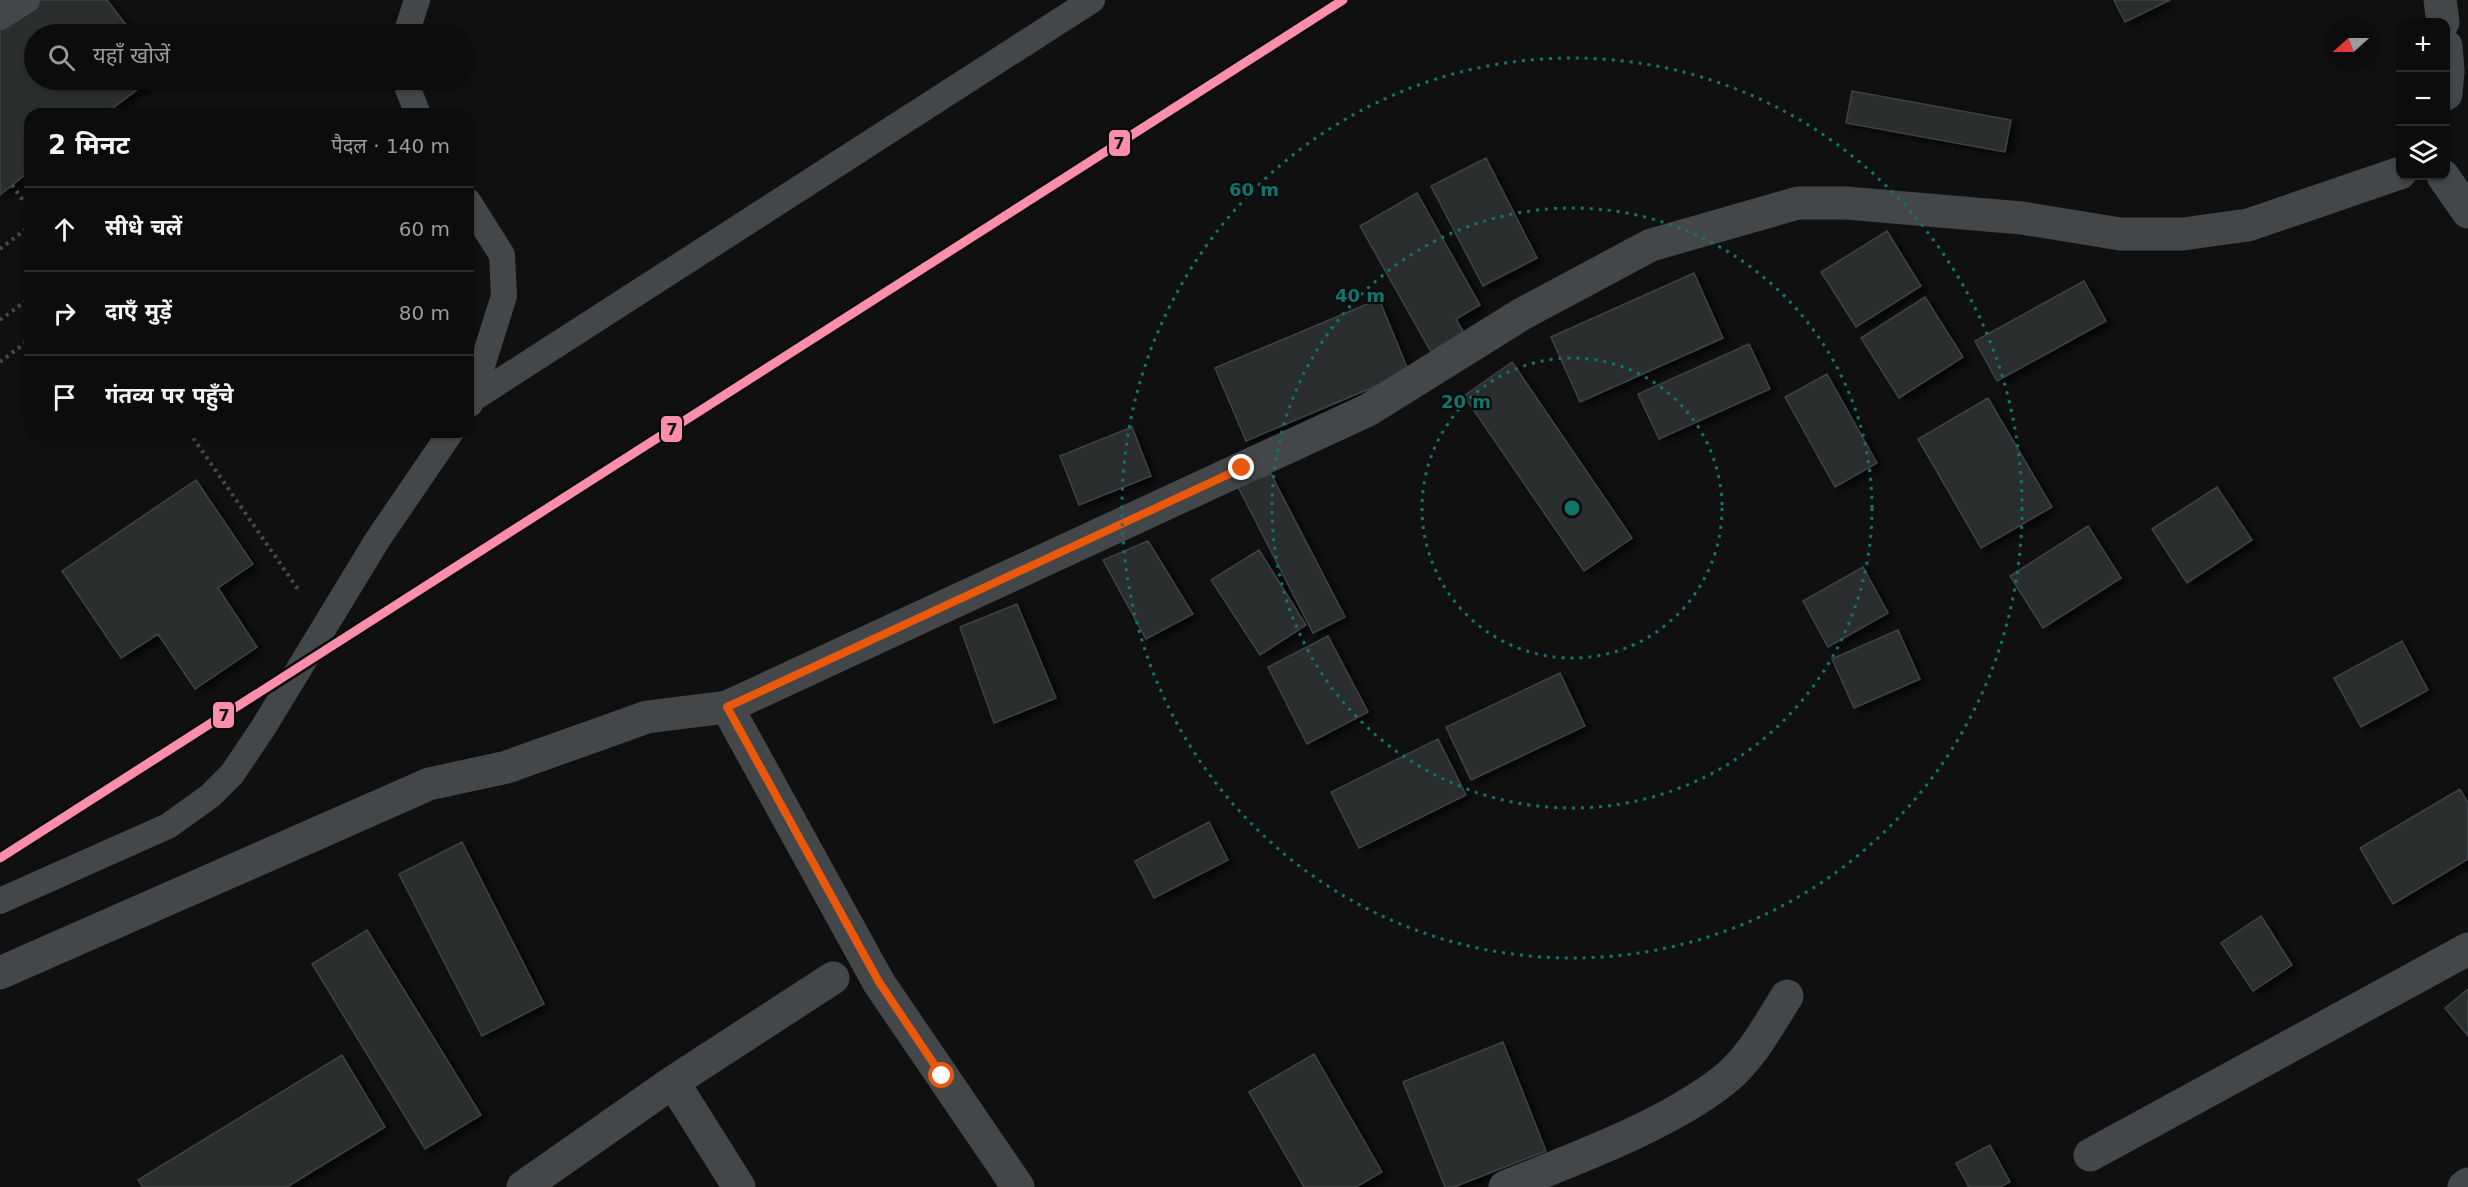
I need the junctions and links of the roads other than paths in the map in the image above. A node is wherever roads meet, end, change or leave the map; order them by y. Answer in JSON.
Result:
{"nodes":[{"id":1,"x":27,"y":0,"type":"edge"},
{"id":2,"x":417,"y":0,"type":"edge"},
{"id":3,"x":1092,"y":0,"type":"edge"},
{"id":4,"x":2440,"y":0,"type":"edge"},
{"id":5,"x":0,"y":17,"type":"edge"},
{"id":6,"x":2442,"y":18,"type":"edge"},
{"id":7,"x":409,"y":24,"type":"edge"},
{"id":8,"x":408,"y":90,"type":"edge"},
{"id":9,"x":416,"y":108,"type":"edge"},
{"id":10,"x":2396,"y":174,"type":"edge"},
{"id":11,"x":2446,"y":180,"type":"edge"},
{"id":12,"x":474,"y":211,"type":"edge"},
{"id":13,"x":2468,"y":212,"type":"edge"},
{"id":14,"x":474,"y":393,"type":"edge"},
{"id":15,"x":474,"y":401,"type":"edge"},
{"id":16,"x":447,"y":438,"type":"edge"},
{"id":17,"x":727,"y":707,"type":"junction"},
{"id":18,"x":0,"y":901,"type":"edge"},
{"id":19,"x":2468,"y":948,"type":"edge"},
{"id":20,"x":0,"y":973,"type":"edge"},
{"id":21,"x":833,"y":978,"type":"dead end"},
{"id":22,"x":1787,"y":996,"type":"dead end"},
{"id":23,"x":673,"y":1082,"type":"junction"},
{"id":24,"x":2090,"y":1155,"type":"dead end"},
{"id":25,"x":2468,"y":1184,"type":"edge"},
{"id":26,"x":523,"y":1187,"type":"edge"},
{"id":27,"x":739,"y":1187,"type":"edge"},
{"id":28,"x":1018,"y":1187,"type":"edge"},
{"id":29,"x":1505,"y":1187,"type":"edge"},
{"id":30,"x":2464,"y":1187,"type":"edge"}],
"edges":[{"from":1,"to":5,"type":"lane"},
{"from":2,"to":7,"type":"lane"},
{"from":3,"to":15,"type":"lane"},
{"from":4,"to":6,"type":"street"},
{"from":8,"to":9,"type":"lane"},
{"from":10,"to":17,"type":"street"},
{"from":11,"to":13,"type":"street"},
{"from":12,"to":14,"type":"lane"},
{"from":16,"to":18,"type":"lane"},
{"from":17,"to":20,"type":"street"},
{"from":17,"to":28,"type":"street"},
{"from":19,"to":24,"type":"street"},
{"from":21,"to":23,"type":"street"},
{"from":22,"to":29,"type":"street"},
{"from":23,"to":26,"type":"street"},
{"from":23,"to":27,"type":"street"},
{"from":25,"to":30,"type":"street"}]}
